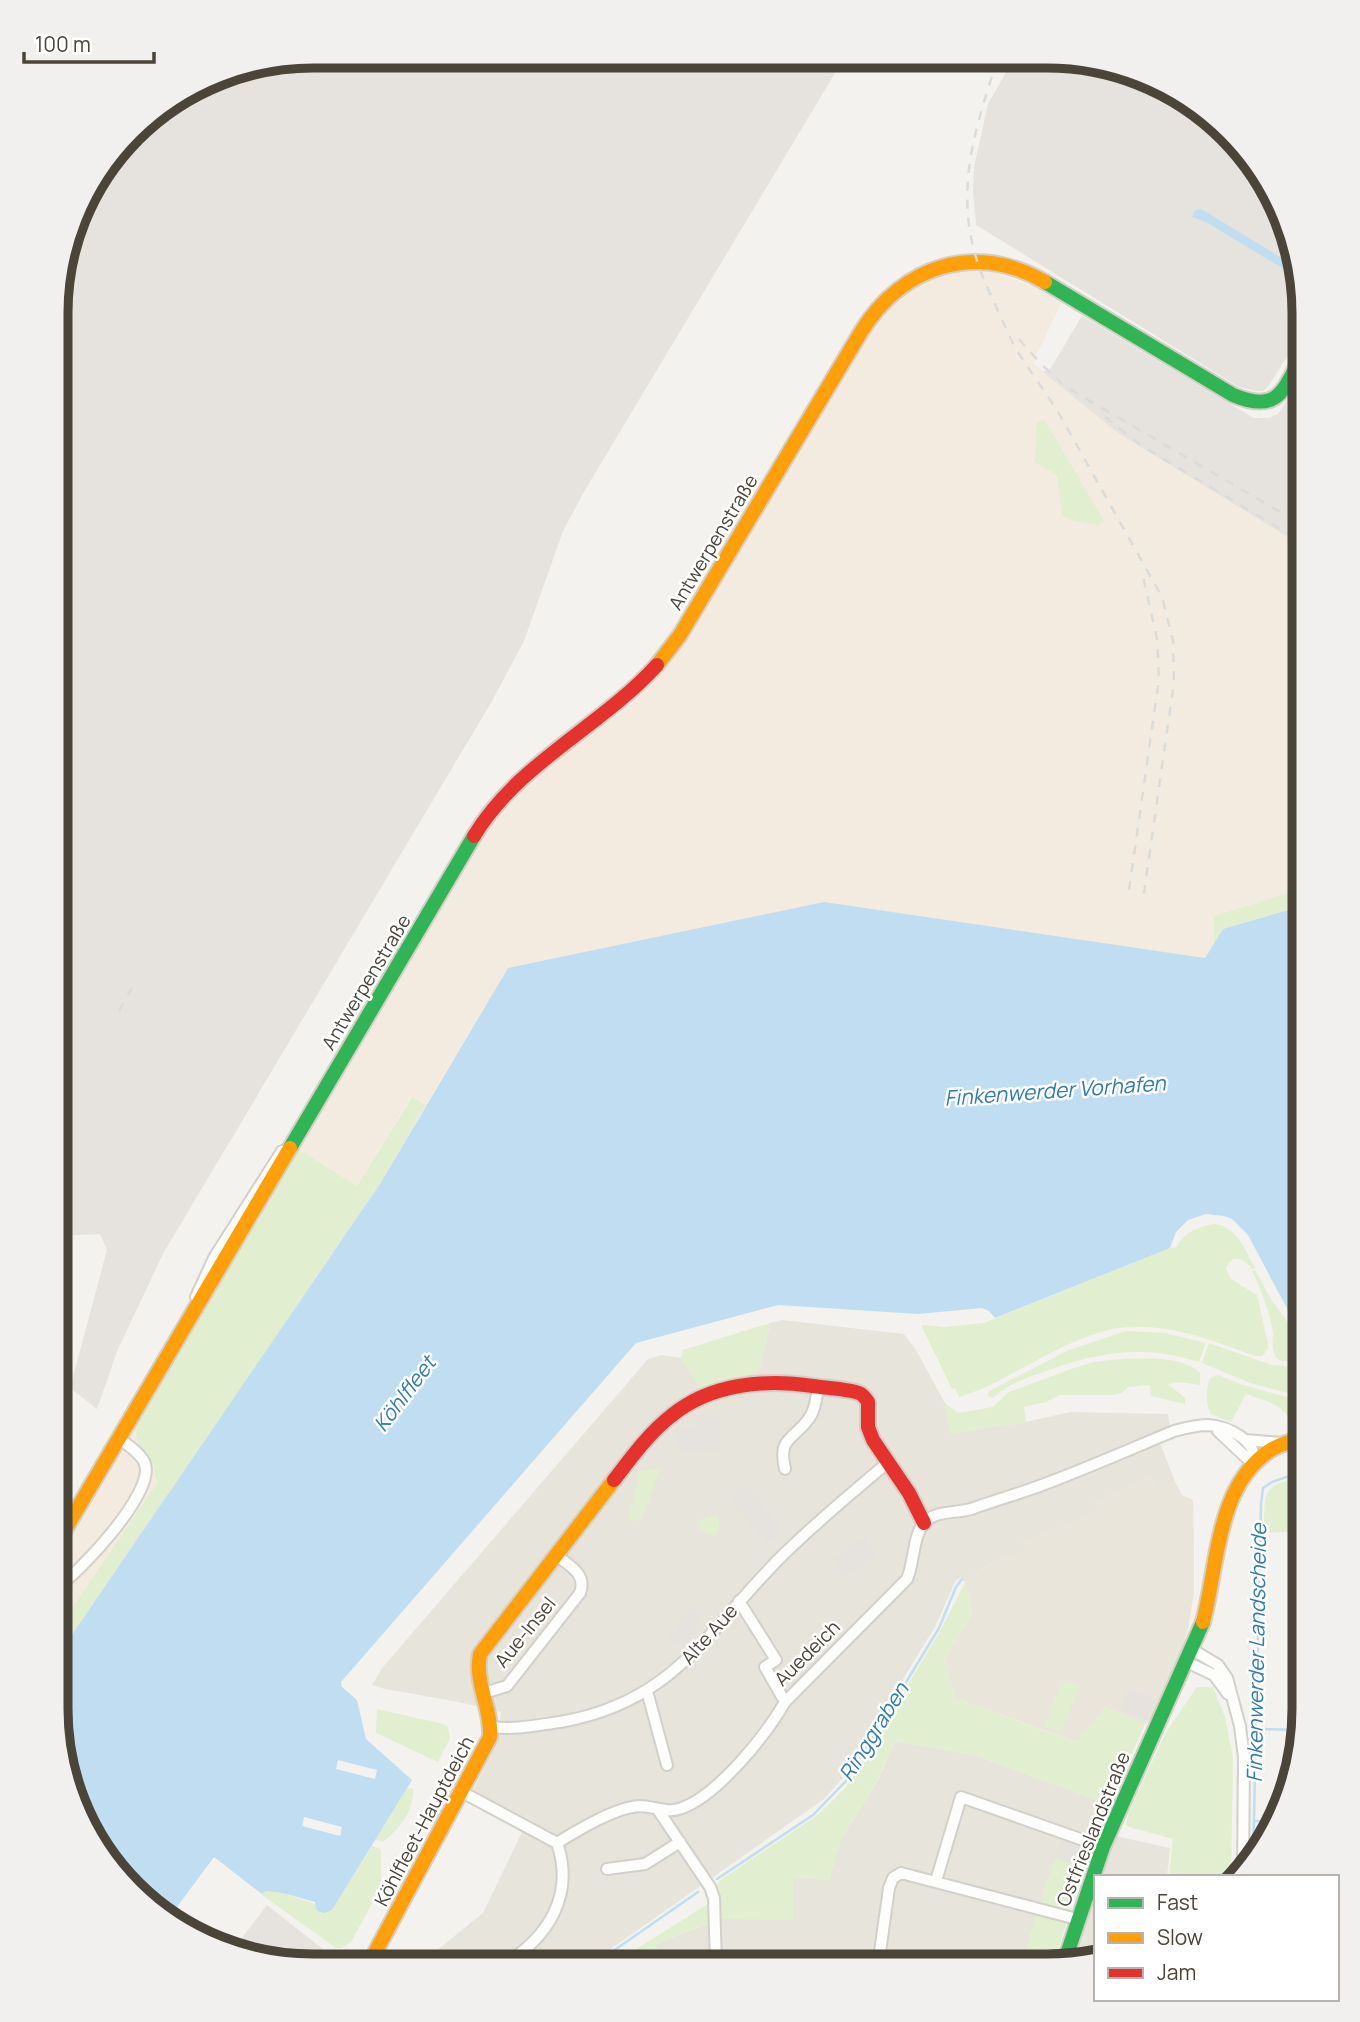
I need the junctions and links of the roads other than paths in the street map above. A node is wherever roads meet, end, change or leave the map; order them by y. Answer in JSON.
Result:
{"nodes":[{"id":1,"x":1292,"y":372,"type":"edge"},
{"id":2,"x":818,"y":1388,"type":"junction"},
{"id":3,"x":1202,"y":1425,"type":"junction"},
{"id":4,"x":119,"y":1438,"type":"junction"},
{"id":5,"x":1243,"y":1439,"type":"junction"},
{"id":6,"x":1291,"y":1441,"type":"edge"},
{"id":7,"x":1284,"y":1443,"type":"junction"},
{"id":8,"x":887,"y":1462,"type":"junction"},
{"id":9,"x":1253,"y":1464,"type":"junction"},
{"id":10,"x":785,"y":1469,"type":"dead end"},
{"id":11,"x":924,"y":1523,"type":"junction"},
{"id":12,"x":68,"y":1525,"type":"edge"},
{"id":13,"x":556,"y":1555,"type":"junction"},
{"id":14,"x":68,"y":1578,"type":"edge"},
{"id":15,"x":739,"y":1601,"type":"junction"},
{"id":16,"x":1193,"y":1650,"type":"junction"},
{"id":17,"x":1193,"y":1665,"type":"junction"},
{"id":18,"x":647,"y":1691,"type":"junction"},
{"id":19,"x":484,"y":1693,"type":"junction"},
{"id":20,"x":785,"y":1702,"type":"junction"},
{"id":21,"x":1235,"y":1707,"type":"junction"},
{"id":22,"x":1164,"y":1713,"type":"junction"},
{"id":23,"x":492,"y":1727,"type":"junction"},
{"id":24,"x":667,"y":1765,"type":"dead end"},
{"id":25,"x":462,"y":1792,"type":"junction"},
{"id":26,"x":658,"y":1810,"type":"junction"},
{"id":27,"x":680,"y":1842,"type":"junction"},
{"id":28,"x":556,"y":1843,"type":"junction"},
{"id":29,"x":1103,"y":1847,"type":"junction"},
{"id":30,"x":1242,"y":1856,"type":"edge"},
{"id":31,"x":607,"y":1869,"type":"dead end"},
{"id":32,"x":936,"y":1881,"type":"junction"},
{"id":33,"x":1077,"y":1919,"type":"junction"},
{"id":34,"x":1067,"y":1953,"type":"edge"},
{"id":35,"x":374,"y":1954,"type":"edge"},
{"id":36,"x":518,"y":1954,"type":"edge"},
{"id":37,"x":715,"y":1954,"type":"edge"},
{"id":38,"x":885,"y":1954,"type":"edge"}],
"edges":[{"from":1,"to":4,"type":"street","name":"Antwerpenstraße"},
{"from":2,"to":8,"type":"street"},
{"from":2,"to":10,"type":"street"},
{"from":2,"to":13,"type":"street","name":"Aue-Insel"},
{"from":3,"to":5,"type":"street"},
{"from":3,"to":9,"type":"street"},
{"from":3,"to":11,"type":"street"},
{"from":4,"to":12,"type":"street","name":"Antwerpenstraße"},
{"from":4,"to":14,"type":"street"},
{"from":5,"to":7,"type":"street"},
{"from":5,"to":9,"type":"street"},
{"from":6,"to":7,"type":"street"},
{"from":7,"to":9,"type":"street"},
{"from":8,"to":11,"type":"street"},
{"from":8,"to":15,"type":"street","name":"Alte Aue"},
{"from":9,"to":16,"type":"street","name":"Ostfrieslandstraße"},
{"from":11,"to":20,"type":"street","name":"Auedeich"},
{"from":13,"to":19,"type":"street","name":"Aue-Insel"},
{"from":13,"to":19,"type":"street","name":"Aue-Insel"},
{"from":15,"to":18,"type":"street","name":"Alte Aue"},
{"from":15,"to":20,"type":"street"},
{"from":16,"to":17,"type":"street","name":"Ostfrieslandstraße"},
{"from":16,"to":21,"type":"street"},
{"from":16,"to":22,"type":"street","name":"Ostfrieslandstraße"},
{"from":17,"to":21,"type":"street"},
{"from":17,"to":22,"type":"street","name":"Ostfrieslandstraße"},
{"from":18,"to":23,"type":"street","name":"Alte Aue"},
{"from":18,"to":24,"type":"street"},
{"from":19,"to":23,"type":"street","name":"Köhlfleet-Hauptdeich"},
{"from":20,"to":26,"type":"street","name":"Auedeich"},
{"from":21,"to":30,"type":"street"},
{"from":22,"to":29,"type":"street","name":"Ostfrieslandstraße"},
{"from":23,"to":25,"type":"street","name":"Köhlfleet-Hauptdeich"},
{"from":25,"to":28,"type":"street"},
{"from":25,"to":35,"type":"street","name":"Köhlfleet-Hauptdeich"},
{"from":26,"to":27,"type":"street"},
{"from":26,"to":28,"type":"street","name":"Auedeich"},
{"from":27,"to":31,"type":"street"},
{"from":27,"to":37,"type":"street"},
{"from":28,"to":36,"type":"street"},
{"from":29,"to":32,"type":"street"},
{"from":29,"to":33,"type":"street","name":"Ostfrieslandstraße"},
{"from":32,"to":33,"type":"street"},
{"from":32,"to":38,"type":"street"},
{"from":33,"to":34,"type":"street","name":"Ostfrieslandstraße"}]}
